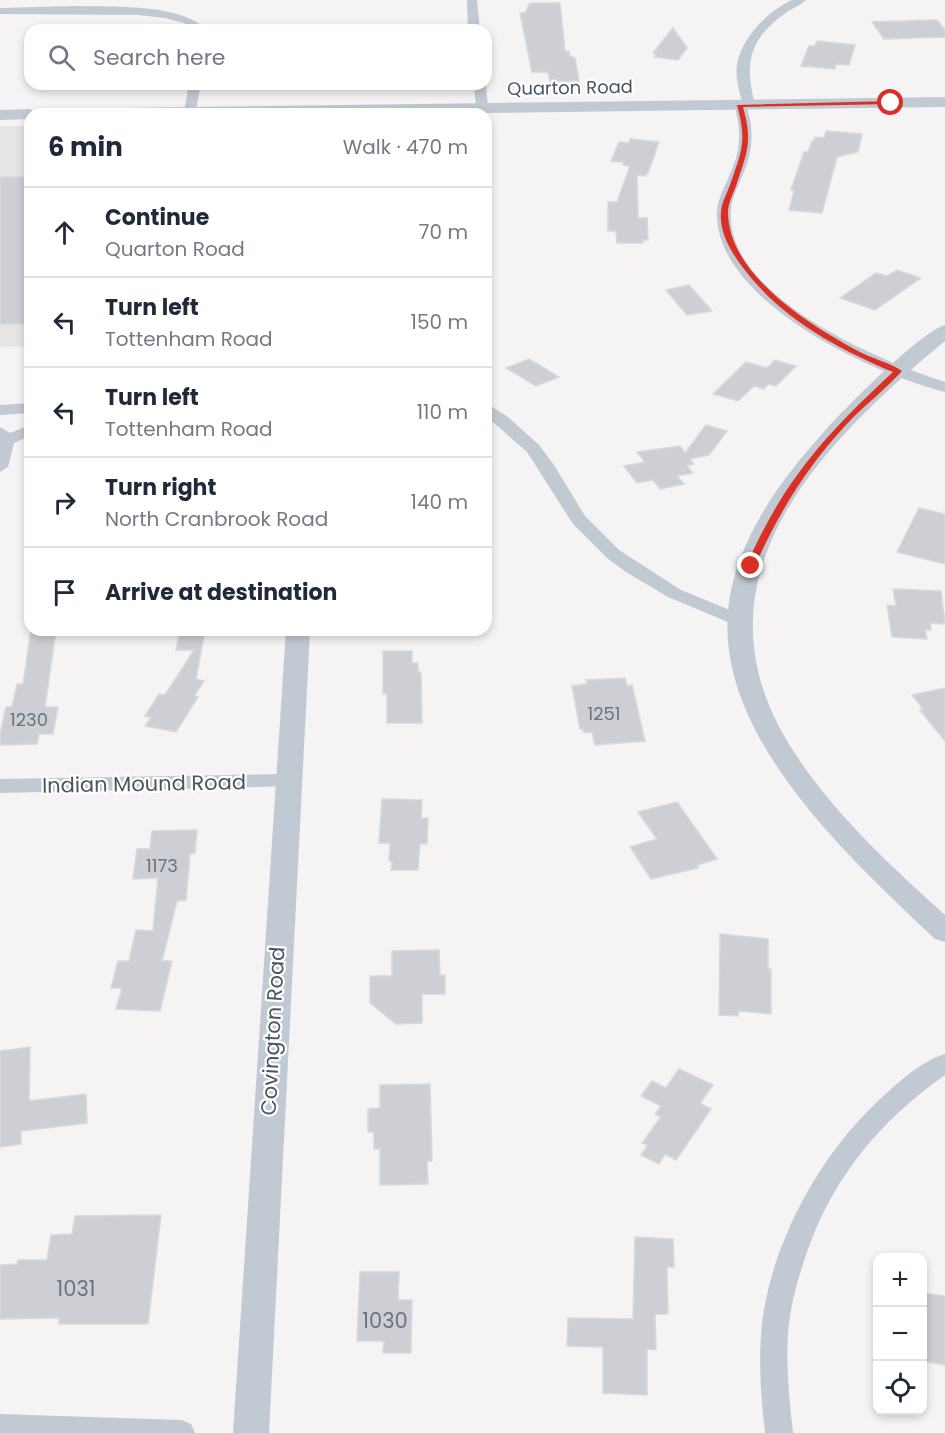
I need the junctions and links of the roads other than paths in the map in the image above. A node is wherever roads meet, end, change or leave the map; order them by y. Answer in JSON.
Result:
{"nodes":[{"id":1,"x":472,"y":0,"type":"edge"},
{"id":2,"x":799,"y":0,"type":"edge"},
{"id":3,"x":0,"y":11,"type":"edge"},
{"id":4,"x":193,"y":24,"type":"edge"},
{"id":5,"x":474,"y":24,"type":"edge"},
{"id":6,"x":194,"y":90,"type":"edge"},
{"id":7,"x":480,"y":90,"type":"edge"},
{"id":8,"x":945,"y":102,"type":"edge"},
{"id":9,"x":745,"y":105,"type":"junction"},
{"id":10,"x":191,"y":108,"type":"edge"},
{"id":11,"x":482,"y":108,"type":"joint"},
{"id":12,"x":24,"y":114,"type":"edge"},
{"id":13,"x":0,"y":115,"type":"edge"},
{"id":14,"x":945,"y":331,"type":"edge"},
{"id":15,"x":898,"y":371,"type":"junction"},
{"id":16,"x":945,"y":387,"type":"edge"},
{"id":17,"x":24,"y":408,"type":"edge"},
{"id":18,"x":0,"y":410,"type":"edge"},
{"id":19,"x":492,"y":412,"type":"edge"},
{"id":20,"x":24,"y":431,"type":"edge"},
{"id":21,"x":3,"y":436,"type":"edge"},
{"id":22,"x":0,"y":467,"type":"edge"},
{"id":23,"x":741,"y":621,"type":"junction"},
{"id":24,"x":298,"y":636,"type":"edge"},
{"id":25,"x":288,"y":782,"type":"junction"},
{"id":26,"x":0,"y":786,"type":"edge"},
{"id":27,"x":945,"y":932,"type":"edge"},
{"id":28,"x":945,"y":1063,"type":"edge"},
{"id":29,"x":0,"y":1427,"type":"edge"},
{"id":30,"x":181,"y":1433,"type":"edge"},
{"id":31,"x":251,"y":1433,"type":"edge"},
{"id":32,"x":779,"y":1433,"type":"edge"}],
"edges":[{"from":1,"to":5,"type":"street"},
{"from":2,"to":9,"type":"street"},
{"from":3,"to":4,"type":"street"},
{"from":6,"to":10,"type":"street"},
{"from":7,"to":11,"type":"street"},
{"from":8,"to":9,"type":"street","name":"Quarton Road"},
{"from":9,"to":11,"type":"street","name":"Quarton Road"},
{"from":9,"to":15,"type":"street"},
{"from":12,"to":13,"type":"street"},
{"from":14,"to":15,"type":"street"},
{"from":15,"to":16,"type":"street"},
{"from":15,"to":23,"type":"street"},
{"from":17,"to":18,"type":"street"},
{"from":19,"to":23,"type":"street"},
{"from":20,"to":21,"type":"street"},
{"from":21,"to":22,"type":"street"},
{"from":23,"to":27,"type":"street"},
{"from":24,"to":25,"type":"street","name":"Covington Road"},
{"from":25,"to":26,"type":"street","name":"Indian Mound Road"},
{"from":25,"to":31,"type":"street","name":"Covington Road"},
{"from":28,"to":32,"type":"street"},
{"from":29,"to":30,"type":"street"}]}
